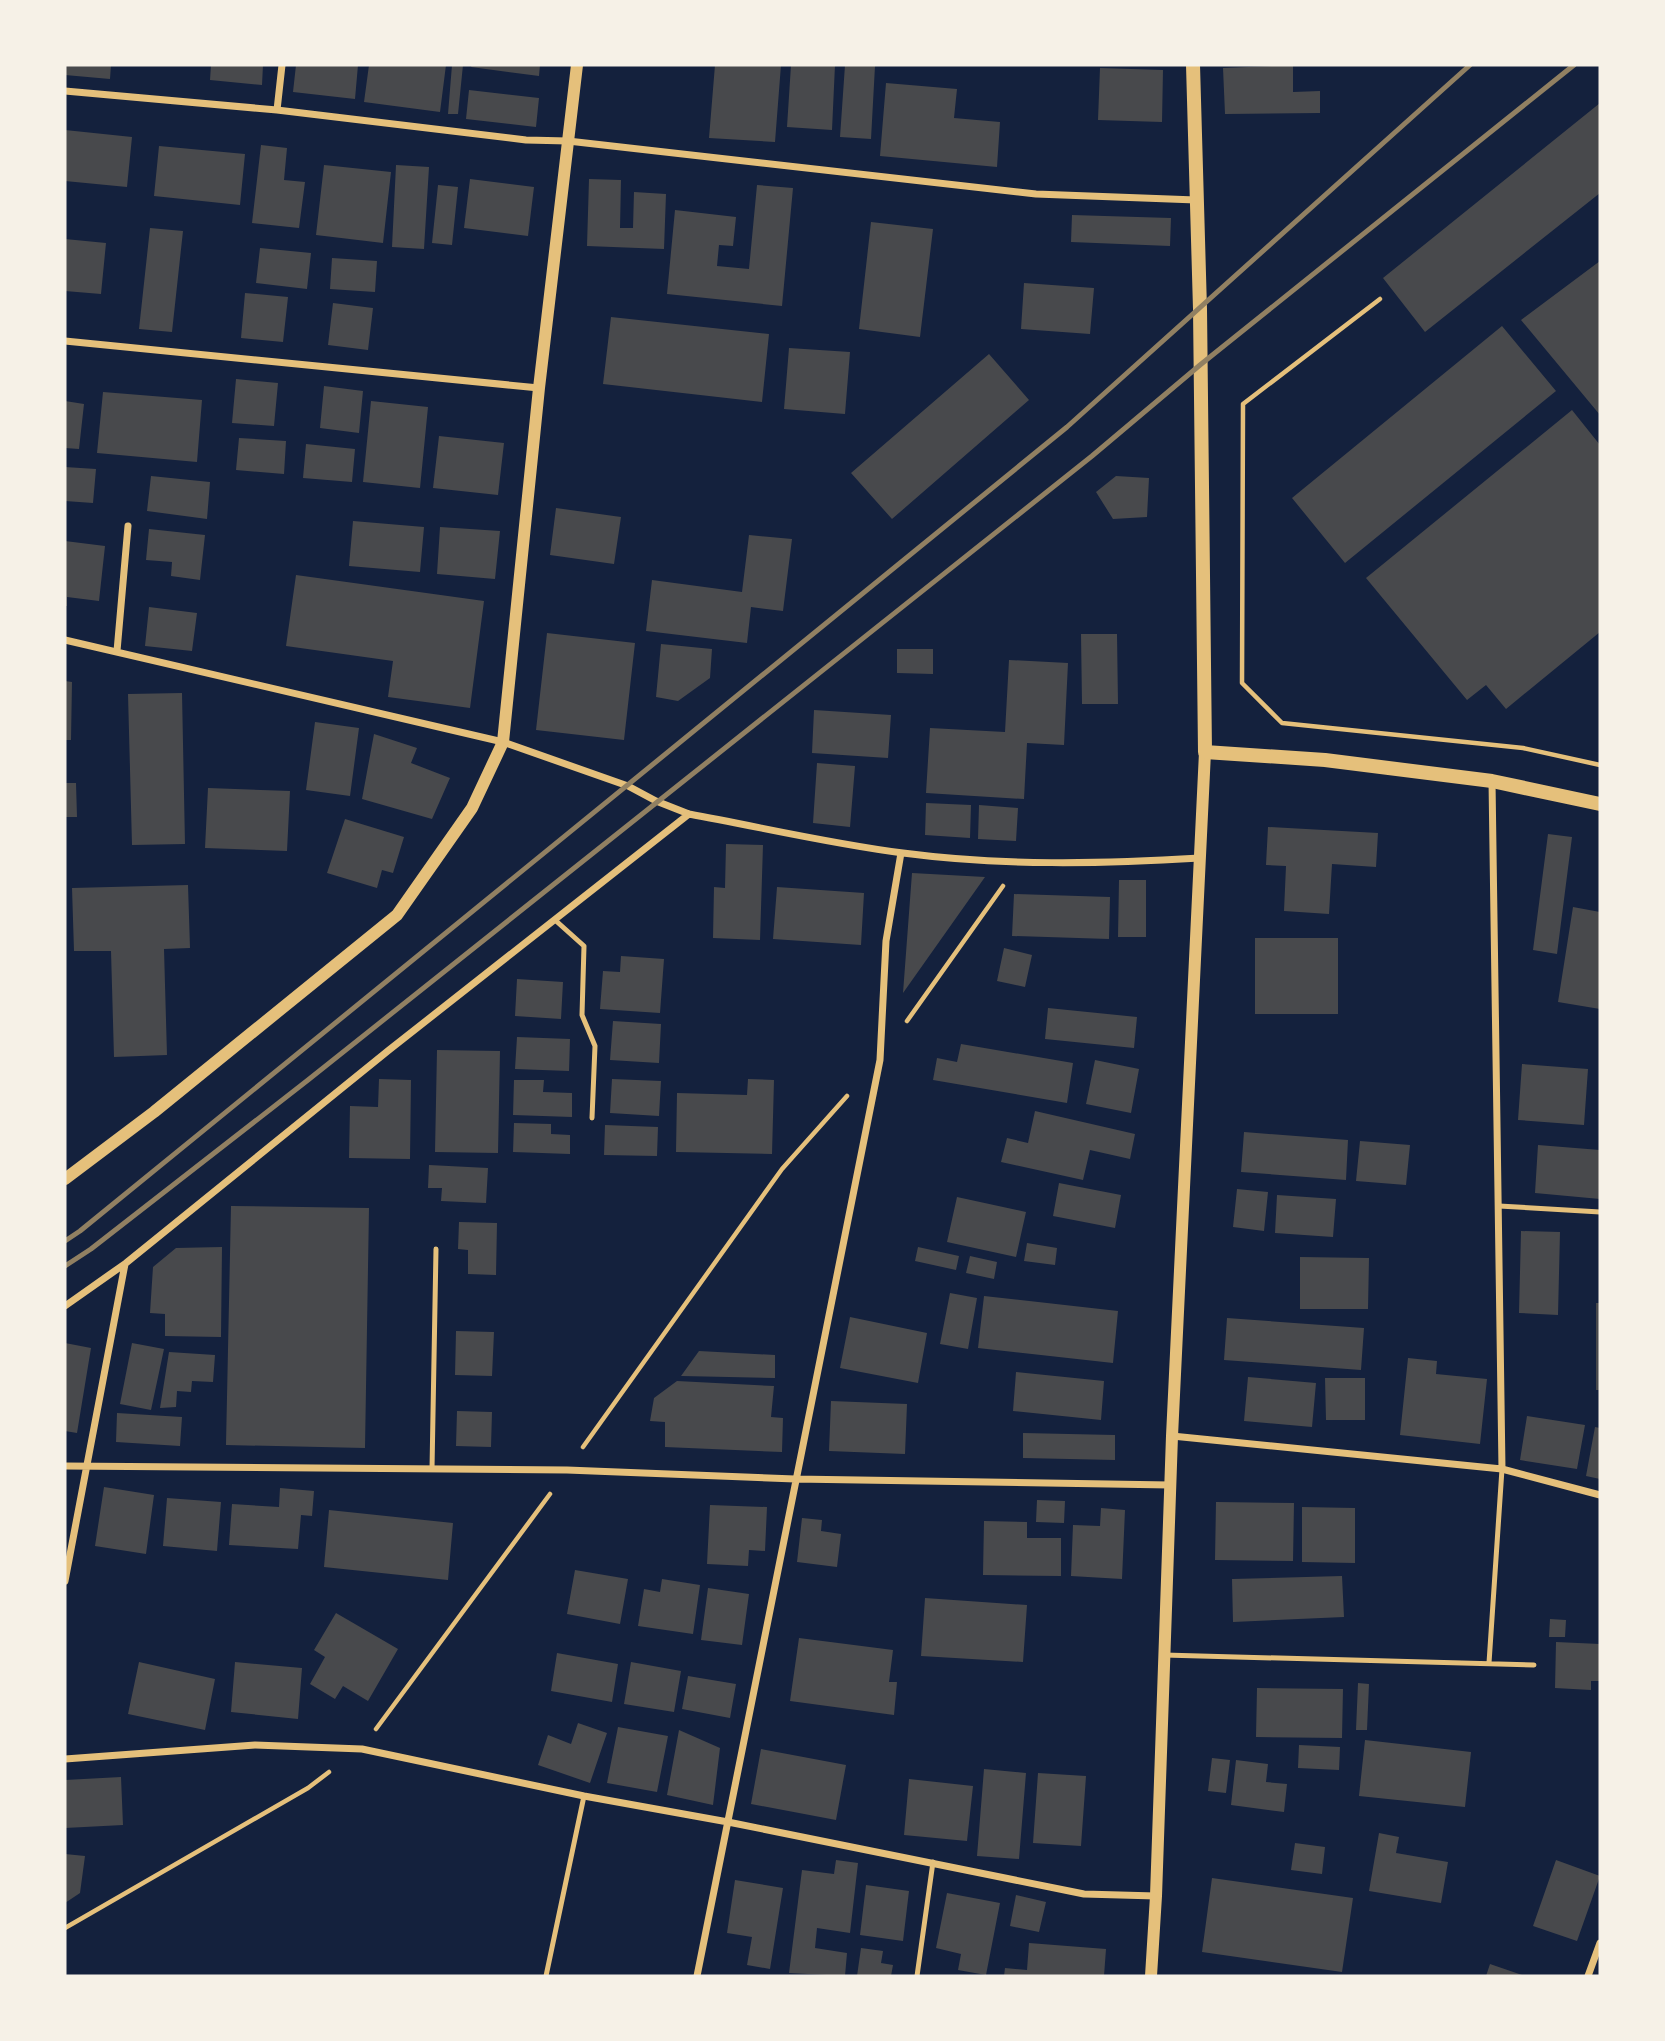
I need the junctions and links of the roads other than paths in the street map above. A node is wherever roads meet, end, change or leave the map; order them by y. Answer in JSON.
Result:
{"nodes":[{"id":1,"x":282,"y":65,"type":"edge"},
{"id":2,"x":577,"y":65,"type":"edge"},
{"id":3,"x":1193,"y":65,"type":"edge"},
{"id":4,"x":65,"y":90,"type":"edge"},
{"id":5,"x":277,"y":110,"type":"junction"},
{"id":6,"x":568,"y":141,"type":"junction"},
{"id":7,"x":1197,"y":200,"type":"junction"},
{"id":8,"x":65,"y":341,"type":"edge"},
{"id":9,"x":539,"y":388,"type":"junction"},
{"id":10,"x":128,"y":526,"type":"dead end"},
{"id":11,"x":65,"y":640,"type":"edge"},
{"id":12,"x":117,"y":652,"type":"junction"},
{"id":13,"x":503,"y":742,"type":"junction"},
{"id":14,"x":1205,"y":752,"type":"junction"},
{"id":15,"x":1492,"y":781,"type":"junction"},
{"id":16,"x":1600,"y":804,"type":"edge"},
{"id":17,"x":689,"y":814,"type":"junction"},
{"id":18,"x":901,"y":853,"type":"junction"},
{"id":19,"x":1200,"y":858,"type":"junction"},
{"id":20,"x":555,"y":920,"type":"junction"},
{"id":21,"x":593,"y":1118,"type":"dead end"},
{"id":22,"x":65,"y":1179,"type":"edge"},
{"id":23,"x":1499,"y":1206,"type":"junction"},
{"id":24,"x":1600,"y":1212,"type":"edge"},
{"id":25,"x":436,"y":1250,"type":"dead end"},
{"id":26,"x":126,"y":1263,"type":"junction"},
{"id":27,"x":65,"y":1306,"type":"edge"},
{"id":28,"x":1172,"y":1436,"type":"junction"},
{"id":29,"x":65,"y":1466,"type":"edge"},
{"id":30,"x":87,"y":1466,"type":"junction"},
{"id":31,"x":1502,"y":1468,"type":"junction"},
{"id":32,"x":432,"y":1469,"type":"junction"},
{"id":33,"x":795,"y":1479,"type":"junction"},
{"id":34,"x":1170,"y":1485,"type":"junction"},
{"id":35,"x":1600,"y":1495,"type":"edge"},
{"id":36,"x":65,"y":1581,"type":"edge"},
{"id":37,"x":1164,"y":1656,"type":"junction"},
{"id":38,"x":1489,"y":1663,"type":"junction"},
{"id":39,"x":1534,"y":1665,"type":"dead end"},
{"id":40,"x":65,"y":1759,"type":"edge"},
{"id":41,"x":584,"y":1796,"type":"junction"},
{"id":42,"x":728,"y":1822,"type":"junction"},
{"id":43,"x":933,"y":1862,"type":"junction"},
{"id":44,"x":1156,"y":1896,"type":"junction"},
{"id":45,"x":1600,"y":1943,"type":"edge"},
{"id":46,"x":546,"y":1976,"type":"edge"},
{"id":47,"x":697,"y":1976,"type":"edge"},
{"id":48,"x":917,"y":1976,"type":"edge"},
{"id":49,"x":1151,"y":1976,"type":"edge"},
{"id":50,"x":1588,"y":1976,"type":"edge"}],
"edges":[{"from":1,"to":5,"type":"street"},
{"from":2,"to":6,"type":"street"},
{"from":3,"to":7,"type":"main road"},
{"from":4,"to":5,"type":"street"},
{"from":5,"to":6,"type":"street"},
{"from":6,"to":7,"type":"street"},
{"from":6,"to":9,"type":"street"},
{"from":7,"to":14,"type":"main road"},
{"from":8,"to":9,"type":"street"},
{"from":9,"to":13,"type":"street"},
{"from":10,"to":12,"type":"street"},
{"from":11,"to":12,"type":"street"},
{"from":12,"to":13,"type":"street"},
{"from":13,"to":17,"type":"street"},
{"from":13,"to":22,"type":"street"},
{"from":14,"to":15,"type":"main road"},
{"from":14,"to":19,"type":"street"},
{"from":15,"to":16,"type":"main road"},
{"from":15,"to":23,"type":"street"},
{"from":17,"to":18,"type":"street"},
{"from":17,"to":20,"type":"street"},
{"from":18,"to":19,"type":"street"},
{"from":18,"to":33,"type":"street"},
{"from":19,"to":28,"type":"street"},
{"from":20,"to":21,"type":"lane"},
{"from":20,"to":26,"type":"street"},
{"from":23,"to":24,"type":"lane"},
{"from":23,"to":31,"type":"street"},
{"from":25,"to":32,"type":"lane"},
{"from":26,"to":27,"type":"street"},
{"from":26,"to":30,"type":"street"},
{"from":28,"to":31,"type":"street"},
{"from":28,"to":34,"type":"street"},
{"from":29,"to":30,"type":"street"},
{"from":30,"to":32,"type":"street"},
{"from":30,"to":36,"type":"street"},
{"from":31,"to":35,"type":"street"},
{"from":31,"to":38,"type":"lane"},
{"from":32,"to":33,"type":"street"},
{"from":33,"to":34,"type":"street"},
{"from":33,"to":42,"type":"street"},
{"from":34,"to":37,"type":"street"},
{"from":37,"to":38,"type":"lane"},
{"from":37,"to":44,"type":"street"},
{"from":38,"to":39,"type":"lane"},
{"from":40,"to":41,"type":"street"},
{"from":41,"to":42,"type":"street"},
{"from":41,"to":46,"type":"lane"},
{"from":42,"to":43,"type":"street"},
{"from":42,"to":47,"type":"street"},
{"from":43,"to":44,"type":"street"},
{"from":43,"to":48,"type":"lane"},
{"from":44,"to":49,"type":"street"},
{"from":45,"to":50,"type":"street"}]}
